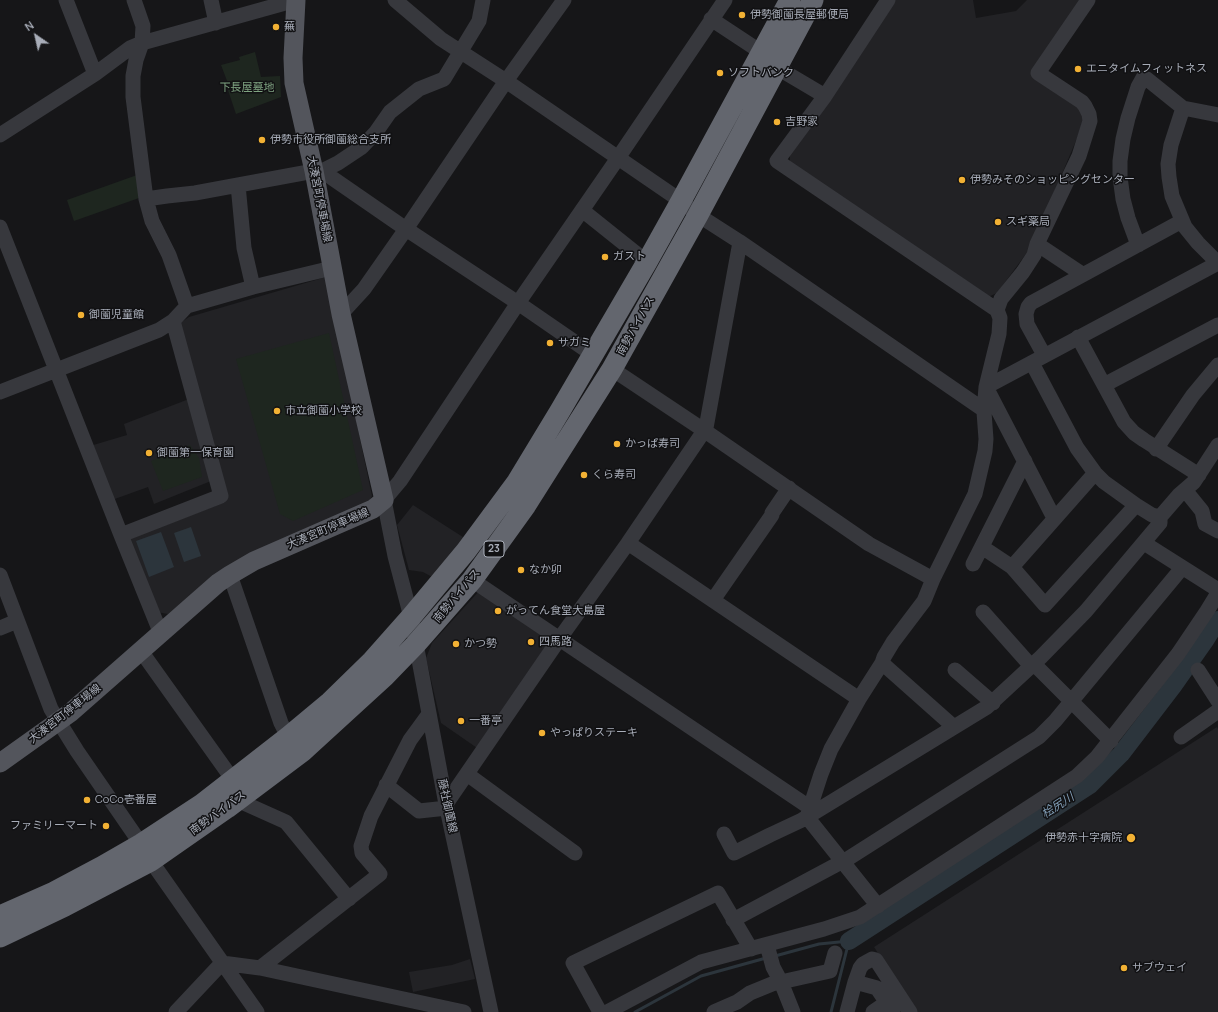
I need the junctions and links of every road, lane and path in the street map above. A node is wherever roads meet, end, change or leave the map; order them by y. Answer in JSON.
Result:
{"nodes":[{"id":1,"x":66,"y":0,"type":"edge"},
{"id":2,"x":134,"y":0,"type":"edge"},
{"id":3,"x":211,"y":0,"type":"edge"},
{"id":4,"x":296,"y":0,"type":"edge"},
{"id":5,"x":395,"y":0,"type":"edge"},
{"id":6,"x":484,"y":0,"type":"edge"},
{"id":7,"x":564,"y":0,"type":"edge"},
{"id":8,"x":725,"y":0,"type":"edge"},
{"id":9,"x":790,"y":0,"type":"edge"},
{"id":10,"x":813,"y":0,"type":"edge"},
{"id":11,"x":888,"y":0,"type":"edge"},
{"id":12,"x":1088,"y":0,"type":"edge"},
{"id":13,"x":712,"y":18,"type":"junction"},
{"id":14,"x":216,"y":23,"type":"junction"},
{"id":15,"x":142,"y":44,"type":"junction"},
{"id":16,"x":460,"y":51,"type":"junction"},
{"id":17,"x":761,"y":52,"type":"junction"},
{"id":18,"x":776,"y":67,"type":"junction"},
{"id":19,"x":95,"y":74,"type":"junction"},
{"id":20,"x":506,"y":81,"type":"junction"},
{"id":21,"x":825,"y":96,"type":"junction"},
{"id":22,"x":1183,"y":108,"type":"junction"},
{"id":23,"x":1218,"y":115,"type":"edge"},
{"id":24,"x":0,"y":135,"type":"edge"},
{"id":25,"x":618,"y":158,"type":"junction"},
{"id":26,"x":318,"y":171,"type":"junction"},
{"id":27,"x":238,"y":185,"type":"junction"},
{"id":28,"x":146,"y":199,"type":"junction"},
{"id":29,"x":681,"y":201,"type":"junction"},
{"id":30,"x":582,"y":210,"type":"junction"},
{"id":31,"x":698,"y":215,"type":"junction"},
{"id":32,"x":1182,"y":221,"type":"junction"},
{"id":33,"x":0,"y":227,"type":"edge"},
{"id":34,"x":406,"y":229,"type":"junction"},
{"id":35,"x":740,"y":242,"type":"junction"},
{"id":36,"x":1037,"y":244,"type":"junction"},
{"id":37,"x":1138,"y":244,"type":"junction"},
{"id":38,"x":647,"y":262,"type":"junction"},
{"id":39,"x":1218,"y":263,"type":"edge"},
{"id":40,"x":332,"y":268,"type":"junction"},
{"id":41,"x":1082,"y":274,"type":"junction"},
{"id":42,"x":254,"y":287,"type":"junction"},
{"id":43,"x":518,"y":303,"type":"junction"},
{"id":44,"x":187,"y":306,"type":"junction"},
{"id":45,"x":997,"y":310,"type":"junction"},
{"id":46,"x":341,"y":314,"type":"junction"},
{"id":47,"x":173,"y":321,"type":"junction"},
{"id":48,"x":1218,"y":325,"type":"edge"},
{"id":49,"x":1078,"y":338,"type":"junction"},
{"id":50,"x":592,"y":354,"type":"junction"},
{"id":51,"x":1038,"y":359,"type":"junction"},
{"id":52,"x":1218,"y":365,"type":"edge"},
{"id":53,"x":612,"y":369,"type":"junction"},
{"id":54,"x":56,"y":371,"type":"junction"},
{"id":55,"x":1104,"y":385,"type":"junction"},
{"id":56,"x":986,"y":387,"type":"junction"},
{"id":57,"x":0,"y":392,"type":"edge"},
{"id":58,"x":984,"y":410,"type":"junction"},
{"id":59,"x":705,"y":431,"type":"junction"},
{"id":60,"x":1218,"y":446,"type":"edge"},
{"id":61,"x":1156,"y":449,"type":"junction"},
{"id":62,"x":1025,"y":461,"type":"junction"},
{"id":63,"x":1095,"y":473,"type":"junction"},
{"id":64,"x":1198,"y":476,"type":"junction"},
{"id":65,"x":789,"y":488,"type":"junction"},
{"id":66,"x":1185,"y":490,"type":"junction"},
{"id":67,"x":384,"y":500,"type":"junction"},
{"id":68,"x":1136,"y":505,"type":"junction"},
{"id":69,"x":1160,"y":517,"type":"junction"},
{"id":70,"x":1054,"y":518,"type":"junction"},
{"id":71,"x":1218,"y":531,"type":"edge"},
{"id":72,"x":121,"y":534,"type":"junction"},
{"id":73,"x":628,"y":543,"type":"junction"},
{"id":74,"x":1144,"y":543,"type":"junction"},
{"id":75,"x":982,"y":547,"type":"junction"},
{"id":76,"x":973,"y":564,"type":"dead end"},
{"id":77,"x":1012,"y":567,"type":"junction"},
{"id":78,"x":1182,"y":568,"type":"junction"},
{"id":79,"x":0,"y":575,"type":"edge"},
{"id":80,"x":230,"y":575,"type":"junction"},
{"id":81,"x":933,"y":579,"type":"junction"},
{"id":82,"x":472,"y":580,"type":"junction"},
{"id":83,"x":1218,"y":590,"type":"edge"},
{"id":84,"x":1218,"y":593,"type":"edge"},
{"id":85,"x":4,"y":599,"type":"edge"},
{"id":86,"x":713,"y":600,"type":"junction"},
{"id":87,"x":408,"y":608,"type":"junction"},
{"id":88,"x":983,"y":612,"type":"dead end"},
{"id":89,"x":17,"y":621,"type":"junction"},
{"id":90,"x":0,"y":628,"type":"edge"},
{"id":91,"x":161,"y":634,"type":"junction"},
{"id":92,"x":560,"y":638,"type":"junction"},
{"id":93,"x":415,"y":645,"type":"junction"},
{"id":94,"x":141,"y":651,"type":"junction"},
{"id":95,"x":882,"y":663,"type":"junction"},
{"id":96,"x":1032,"y":665,"type":"junction"},
{"id":97,"x":955,"y":670,"type":"dead end"},
{"id":98,"x":1198,"y":670,"type":"dead end"},
{"id":99,"x":1215,"y":691,"type":"edge"},
{"id":100,"x":859,"y":699,"type":"junction"},
{"id":101,"x":1071,"y":701,"type":"junction"},
{"id":102,"x":993,"y":702,"type":"junction"},
{"id":103,"x":1218,"y":711,"type":"edge"},
{"id":104,"x":429,"y":714,"type":"junction"},
{"id":105,"x":58,"y":722,"type":"junction"},
{"id":106,"x":954,"y":727,"type":"junction"},
{"id":107,"x":288,"y":737,"type":"junction"},
{"id":108,"x":1181,"y":737,"type":"dead end"},
{"id":109,"x":1111,"y":741,"type":"junction"},
{"id":110,"x":0,"y":763,"type":"edge"},
{"id":111,"x":467,"y":774,"type":"junction"},
{"id":112,"x":233,"y":780,"type":"junction"},
{"id":113,"x":386,"y":785,"type":"junction"},
{"id":114,"x":237,"y":800,"type":"junction"},
{"id":115,"x":447,"y":806,"type":"junction"},
{"id":116,"x":808,"y":812,"type":"junction"},
{"id":117,"x":724,"y":834,"type":"dead end"},
{"id":118,"x":146,"y":852,"type":"junction"},
{"id":119,"x":575,"y":853,"type":"dead end"},
{"id":120,"x":842,"y":861,"type":"junction"},
{"id":121,"x":349,"y":899,"type":"junction"},
{"id":122,"x":878,"y":906,"type":"junction"},
{"id":123,"x":0,"y":916,"type":"edge"},
{"id":124,"x":733,"y":920,"type":"junction"},
{"id":125,"x":0,"y":937,"type":"edge"},
{"id":126,"x":751,"y":949,"type":"junction"},
{"id":127,"x":835,"y":953,"type":"dead end"},
{"id":128,"x":770,"y":955,"type":"junction"},
{"id":129,"x":222,"y":963,"type":"junction"},
{"id":130,"x":260,"y":968,"type":"junction"},
{"id":131,"x":781,"y":982,"type":"junction"},
{"id":132,"x":855,"y":982,"type":"junction"},
{"id":133,"x":739,"y":1007,"type":"edge"},
{"id":134,"x":890,"y":1007,"type":"edge"},
{"id":135,"x":176,"y":1012,"type":"edge"},
{"id":136,"x":257,"y":1012,"type":"edge"},
{"id":137,"x":464,"y":1012,"type":"edge"},
{"id":138,"x":491,"y":1012,"type":"edge"},
{"id":139,"x":600,"y":1012,"type":"edge"},
{"id":140,"x":608,"y":1012,"type":"edge"},
{"id":141,"x":714,"y":1012,"type":"edge"},
{"id":142,"x":793,"y":1012,"type":"edge"},
{"id":143,"x":847,"y":1012,"type":"edge"},
{"id":144,"x":873,"y":1012,"type":"edge"},
{"id":145,"x":910,"y":1012,"type":"edge"}],
"edges":[{"from":1,"to":19,"type":"street"},
{"from":2,"to":15,"type":"street"},
{"from":3,"to":14,"type":"street"},
{"from":4,"to":14,"type":"street"},
{"from":4,"to":26,"type":"main road","name":"大湊宮町停車場線"},
{"from":5,"to":16,"type":"street"},
{"from":6,"to":16,"type":"street"},
{"from":7,"to":20,"type":"street"},
{"from":8,"to":13,"type":"street"},
{"from":9,"to":17,"type":"highway","name":"南勢バイパス","number":"23"},
{"from":10,"to":18,"type":"highway","name":"南勢バイパス","number":"23"},
{"from":11,"to":21,"type":"street"},
{"from":12,"to":36,"type":"street"},
{"from":13,"to":17,"type":"street"},
{"from":13,"to":25,"type":"street"},
{"from":14,"to":15,"type":"street"},
{"from":15,"to":19,"type":"street"},
{"from":15,"to":28,"type":"street"},
{"from":16,"to":20,"type":"street"},
{"from":16,"to":26,"type":"street"},
{"from":17,"to":29,"type":"highway","name":"南勢バイパス","number":"23"},
{"from":18,"to":21,"type":"street"},
{"from":18,"to":31,"type":"highway","name":"南勢バイパス","number":"23"},
{"from":19,"to":24,"type":"street"},
{"from":20,"to":25,"type":"street"},
{"from":20,"to":34,"type":"street"},
{"from":21,"to":45,"type":"street"},
{"from":22,"to":23,"type":"street"},
{"from":22,"to":32,"type":"street"},
{"from":22,"to":37,"type":"street"},
{"from":25,"to":29,"type":"street"},
{"from":25,"to":30,"type":"street"},
{"from":26,"to":27,"type":"street"},
{"from":26,"to":34,"type":"street"},
{"from":26,"to":40,"type":"main road","name":"大湊宮町停車場線"},
{"from":27,"to":28,"type":"street"},
{"from":27,"to":42,"type":"street"},
{"from":28,"to":44,"type":"street"},
{"from":29,"to":31,"type":"street"},
{"from":29,"to":38,"type":"highway","name":"南勢バイパス","number":"23"},
{"from":30,"to":38,"type":"street"},
{"from":30,"to":43,"type":"street"},
{"from":31,"to":35,"type":"street"},
{"from":31,"to":53,"type":"highway","name":"南勢バイパス","number":"23"},
{"from":32,"to":37,"type":"street"},
{"from":32,"to":39,"type":"street"},
{"from":33,"to":54,"type":"street"},
{"from":34,"to":43,"type":"street"},
{"from":34,"to":46,"type":"street"},
{"from":35,"to":58,"type":"street"},
{"from":35,"to":59,"type":"street"},
{"from":36,"to":41,"type":"street"},
{"from":36,"to":45,"type":"street"},
{"from":37,"to":41,"type":"street"},
{"from":38,"to":50,"type":"highway","name":"南勢バイパス","number":"23"},
{"from":39,"to":49,"type":"street"},
{"from":40,"to":42,"type":"street"},
{"from":40,"to":46,"type":"main road","name":"大湊宮町停車場線"},
{"from":41,"to":51,"type":"street"},
{"from":42,"to":44,"type":"street"},
{"from":43,"to":50,"type":"street"},
{"from":43,"to":67,"type":"street"},
{"from":44,"to":47,"type":"street"},
{"from":45,"to":56,"type":"street"},
{"from":46,"to":67,"type":"main road","name":"大湊宮町停車場線"},
{"from":47,"to":54,"type":"street"},
{"from":47,"to":72,"type":"street"},
{"from":48,"to":55,"type":"street"},
{"from":49,"to":51,"type":"street"},
{"from":49,"to":55,"type":"street"},
{"from":50,"to":87,"type":"highway","name":"南勢バイパス","number":"23"},
{"from":51,"to":56,"type":"street"},
{"from":51,"to":63,"type":"street"},
{"from":52,"to":61,"type":"street"},
{"from":53,"to":59,"type":"street"},
{"from":53,"to":82,"type":"highway","name":"南勢バイパス","number":"23"},
{"from":54,"to":57,"type":"street"},
{"from":54,"to":72,"type":"street"},
{"from":55,"to":61,"type":"street"},
{"from":56,"to":58,"type":"street"},
{"from":56,"to":62,"type":"street"},
{"from":58,"to":81,"type":"street"},
{"from":59,"to":65,"type":"street"},
{"from":59,"to":73,"type":"street"},
{"from":60,"to":64,"type":"street"},
{"from":61,"to":64,"type":"street"},
{"from":62,"to":70,"type":"street"},
{"from":62,"to":75,"type":"street"},
{"from":63,"to":68,"type":"street"},
{"from":63,"to":70,"type":"street"},
{"from":64,"to":66,"type":"street"},
{"from":65,"to":81,"type":"street"},
{"from":65,"to":86,"type":"street"},
{"from":66,"to":69,"type":"street"},
{"from":66,"to":71,"type":"street"},
{"from":67,"to":80,"type":"main road","name":"大湊宮町停車場線"},
{"from":67,"to":87,"type":"street","name":"藤社御薗線"},
{"from":68,"to":69,"type":"street"},
{"from":68,"to":77,"type":"street"},
{"from":69,"to":74,"type":"street"},
{"from":70,"to":77,"type":"street"},
{"from":72,"to":91,"type":"street"},
{"from":73,"to":86,"type":"street"},
{"from":73,"to":92,"type":"street"},
{"from":74,"to":78,"type":"street"},
{"from":74,"to":96,"type":"street"},
{"from":75,"to":76,"type":"street"},
{"from":75,"to":77,"type":"street"},
{"from":78,"to":83,"type":"street"},
{"from":78,"to":101,"type":"street"},
{"from":79,"to":85,"type":"street"},
{"from":80,"to":91,"type":"main road","name":"大湊宮町停車場線"},
{"from":80,"to":107,"type":"street"},
{"from":81,"to":95,"type":"street"},
{"from":82,"to":92,"type":"street"},
{"from":82,"to":93,"type":"highway","name":"南勢バイパス","number":"23"},
{"from":84,"to":109,"type":"street"},
{"from":85,"to":89,"type":"street"},
{"from":86,"to":100,"type":"street"},
{"from":87,"to":93,"type":"street","name":"藤社御薗線"},
{"from":87,"to":107,"type":"highway","name":"南勢バイパス","number":"23"},
{"from":88,"to":96,"type":"street"},
{"from":89,"to":90,"type":"street"},
{"from":89,"to":105,"type":"street"},
{"from":91,"to":94,"type":"main road","name":"大湊宮町停車場線"},
{"from":92,"to":111,"type":"street"},
{"from":92,"to":116,"type":"street"},
{"from":93,"to":104,"type":"street","name":"藤社御薗線"},
{"from":93,"to":114,"type":"highway","name":"南勢バイパス","number":"23"},
{"from":94,"to":105,"type":"main road","name":"大湊宮町停車場線"},
{"from":94,"to":112,"type":"street"},
{"from":95,"to":100,"type":"street"},
{"from":95,"to":106,"type":"street"},
{"from":96,"to":101,"type":"street"},
{"from":96,"to":102,"type":"street"},
{"from":97,"to":102,"type":"street"},
{"from":98,"to":99,"type":"street"},
{"from":100,"to":116,"type":"street"},
{"from":101,"to":109,"type":"street"},
{"from":101,"to":120,"type":"street"},
{"from":102,"to":106,"type":"street"},
{"from":103,"to":108,"type":"street"},
{"from":104,"to":113,"type":"street"},
{"from":104,"to":115,"type":"street","name":"藤社御薗線"},
{"from":105,"to":110,"type":"main road","name":"大湊宮町停車場線"},
{"from":105,"to":118,"type":"street"},
{"from":106,"to":116,"type":"street"},
{"from":107,"to":112,"type":"highway","name":"南勢バイパス","number":"23"},
{"from":109,"to":122,"type":"street"},
{"from":111,"to":115,"type":"street"},
{"from":111,"to":119,"type":"street"},
{"from":112,"to":118,"type":"highway","name":"南勢バイパス","number":"23"},
{"from":113,"to":115,"type":"street"},
{"from":113,"to":121,"type":"street"},
{"from":114,"to":118,"type":"highway","name":"南勢バイパス","number":"23"},
{"from":114,"to":121,"type":"street"},
{"from":115,"to":138,"type":"street","name":"藤社御薗線"},
{"from":116,"to":117,"type":"street"},
{"from":116,"to":120,"type":"street"},
{"from":118,"to":123,"type":"highway","name":"南勢バイパス","number":"23"},
{"from":118,"to":125,"type":"highway","name":"南勢バイパス","number":"23"},
{"from":118,"to":129,"type":"street"},
{"from":120,"to":122,"type":"street"},
{"from":120,"to":124,"type":"street"},
{"from":121,"to":130,"type":"street"},
{"from":122,"to":128,"type":"street"},
{"from":124,"to":126,"type":"street"},
{"from":124,"to":139,"type":"street"},
{"from":126,"to":128,"type":"street"},
{"from":126,"to":140,"type":"street"},
{"from":127,"to":131,"type":"street"},
{"from":128,"to":131,"type":"street"},
{"from":129,"to":130,"type":"street"},
{"from":129,"to":135,"type":"street"},
{"from":129,"to":136,"type":"street"},
{"from":130,"to":137,"type":"street"},
{"from":131,"to":133,"type":"street"},
{"from":131,"to":142,"type":"street"},
{"from":132,"to":134,"type":"street"},
{"from":132,"to":143,"type":"street"},
{"from":132,"to":145,"type":"street"},
{"from":133,"to":141,"type":"street"},
{"from":134,"to":144,"type":"street"}]}
